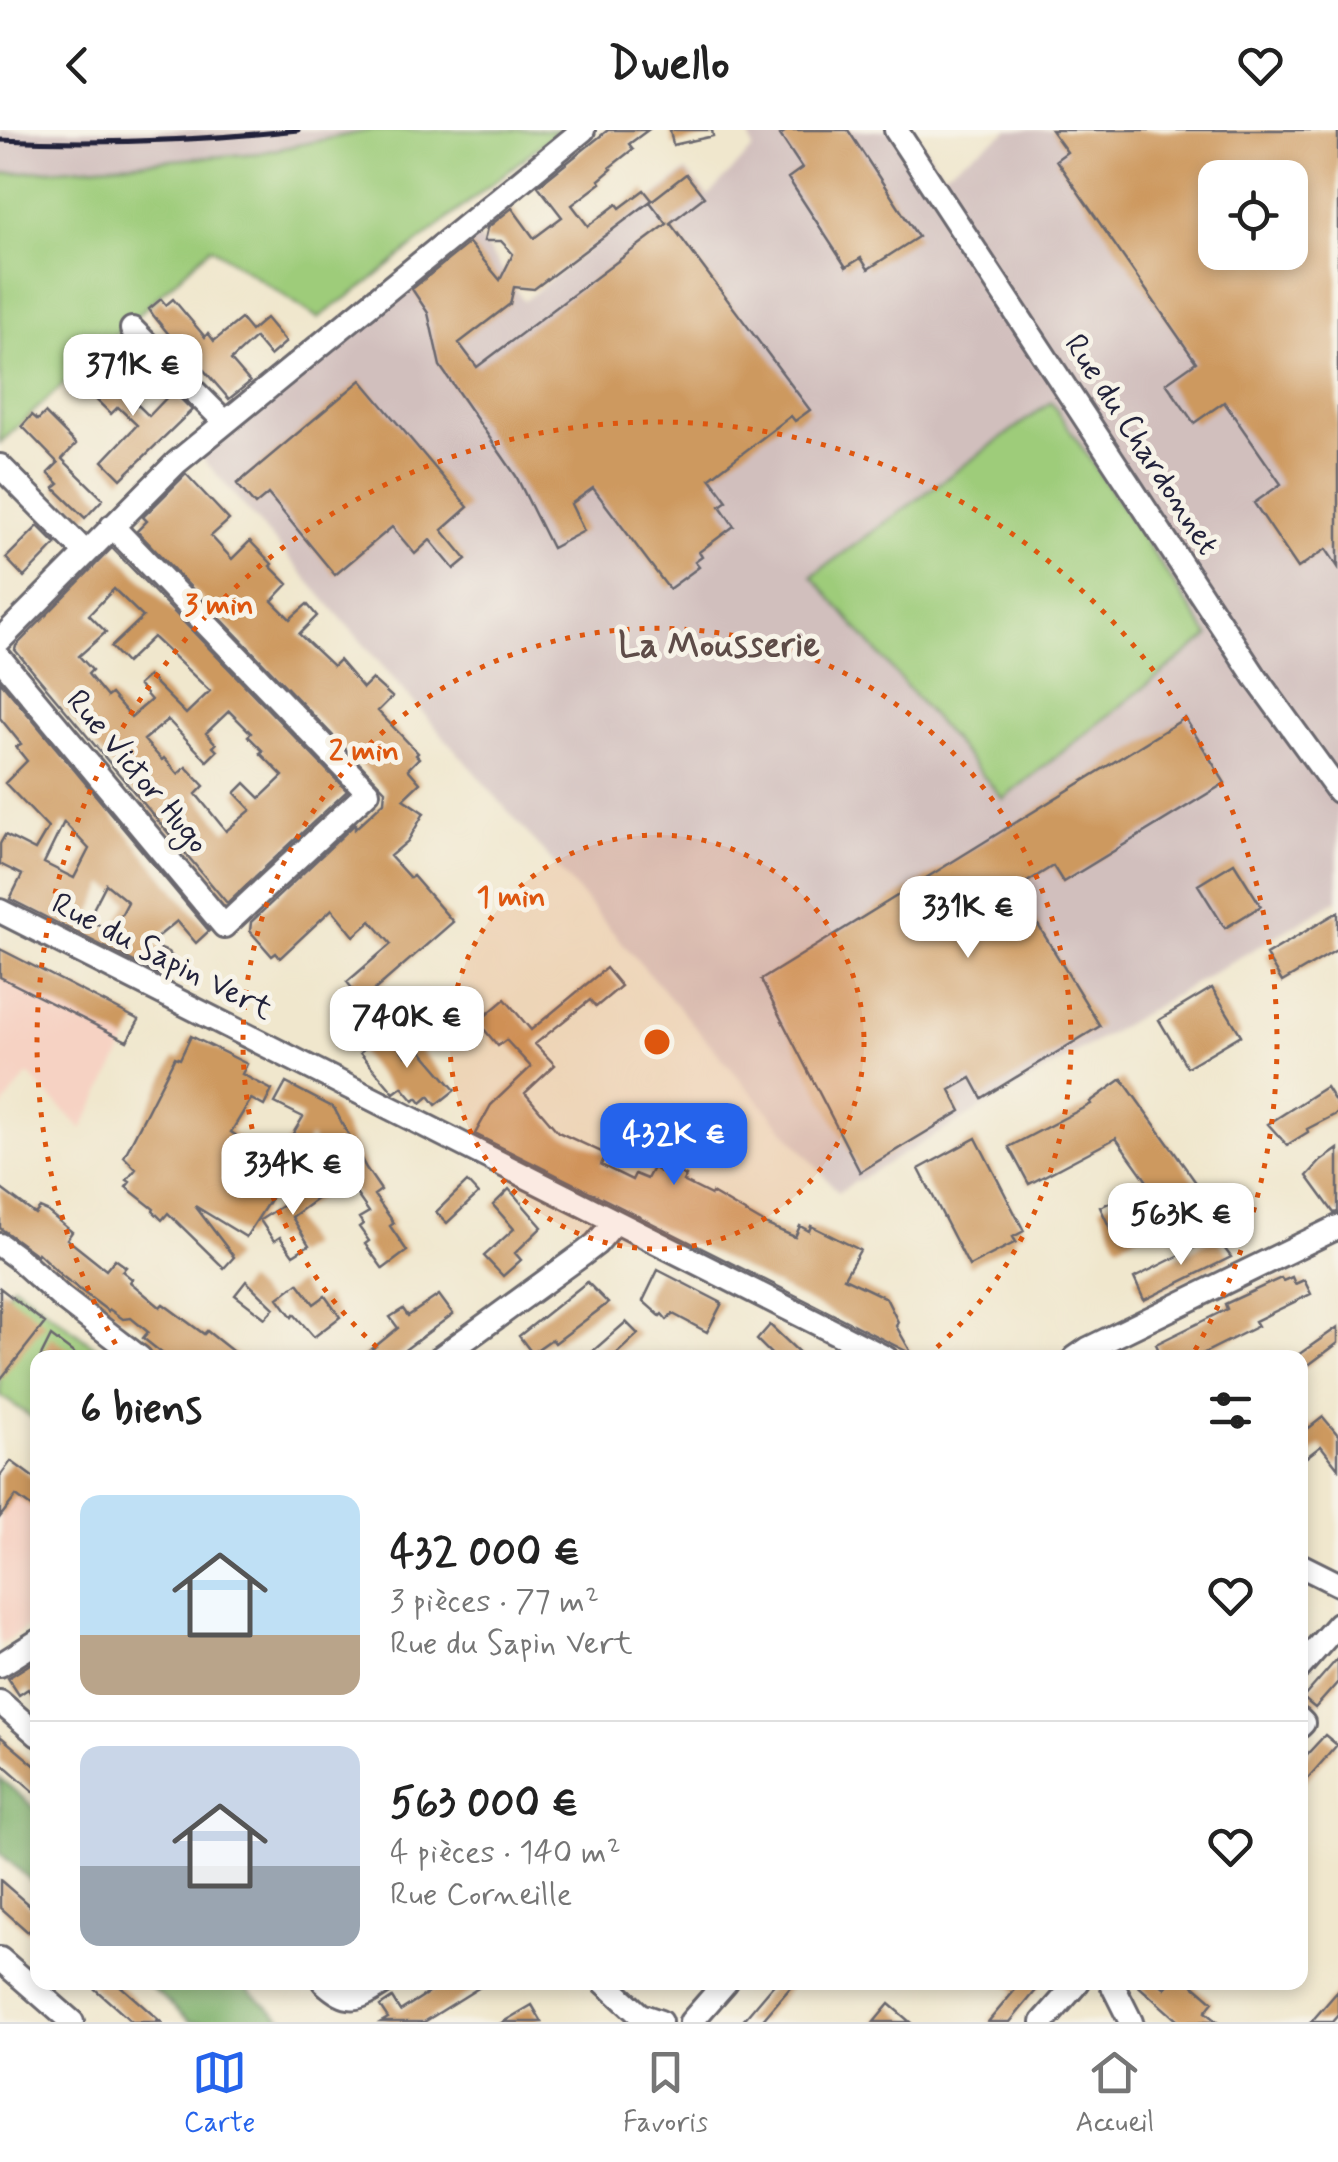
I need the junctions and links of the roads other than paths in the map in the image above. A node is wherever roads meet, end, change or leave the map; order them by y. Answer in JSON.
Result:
{"nodes":[{"id":1,"x":583,"y":130,"type":"edge"},
{"id":2,"x":896,"y":130,"type":"edge"},
{"id":3,"x":132,"y":329,"type":"dead end"},
{"id":4,"x":225,"y":422,"type":"junction"},
{"id":5,"x":0,"y":466,"type":"edge"},
{"id":6,"x":112,"y":526,"type":"junction"},
{"id":7,"x":86,"y":552,"type":"junction"},
{"id":8,"x":0,"y":640,"type":"edge"},
{"id":9,"x":0,"y":658,"type":"edge"},
{"id":10,"x":1338,"y":791,"type":"edge"},
{"id":11,"x":0,"y":911,"type":"edge"},
{"id":12,"x":615,"y":1222,"type":"junction"},
{"id":13,"x":1338,"y":1226,"type":"edge"},
{"id":14,"x":0,"y":1245,"type":"edge"},
{"id":15,"x":130,"y":1350,"type":"edge"},
{"id":16,"x":451,"y":1350,"type":"edge"},
{"id":17,"x":871,"y":1350,"type":"edge"},
{"id":18,"x":1087,"y":1350,"type":"edge"},
{"id":19,"x":1308,"y":1569,"type":"edge"},
{"id":20,"x":1338,"y":1584,"type":"edge"},
{"id":21,"x":1338,"y":1624,"type":"edge"},
{"id":22,"x":30,"y":1645,"type":"edge"},
{"id":23,"x":1308,"y":1657,"type":"edge"},
{"id":24,"x":0,"y":1665,"type":"edge"},
{"id":25,"x":0,"y":1702,"type":"edge"},
{"id":26,"x":30,"y":1728,"type":"edge"},
{"id":27,"x":5,"y":1973,"type":"edge"},
{"id":28,"x":335,"y":1990,"type":"edge"},
{"id":29,"x":370,"y":1990,"type":"edge"},
{"id":30,"x":608,"y":1990,"type":"edge"},
{"id":31,"x":611,"y":1990,"type":"edge"},
{"id":32,"x":719,"y":1990,"type":"edge"},
{"id":33,"x":1071,"y":1990,"type":"edge"},
{"id":34,"x":1116,"y":1990,"type":"edge"},
{"id":35,"x":72,"y":2022,"type":"edge"},
{"id":36,"x":627,"y":2022,"type":"edge"},
{"id":37,"x":662,"y":2022,"type":"edge"},
{"id":38,"x":691,"y":2022,"type":"edge"},
{"id":39,"x":1043,"y":2022,"type":"edge"},
{"id":40,"x":1132,"y":2022,"type":"edge"}],
"edges":[{"from":1,"to":4,"type":"street"},
{"from":2,"to":10,"type":"street","name":"Rue du Chardonnet"},
{"from":3,"to":4,"type":"street"},
{"from":4,"to":6,"type":"street"},
{"from":5,"to":7,"type":"street"},
{"from":6,"to":7,"type":"street"},
{"from":6,"to":9,"type":"street","name":"Rue Victor Hugo"},
{"from":7,"to":8,"type":"street"},
{"from":11,"to":12,"type":"street","name":"Rue du Sapin Vert"},
{"from":12,"to":16,"type":"street"},
{"from":12,"to":17,"type":"street","name":"Rue du Sapin Vert"},
{"from":13,"to":18,"type":"street"},
{"from":14,"to":15,"type":"street"},
{"from":19,"to":20,"type":"street"},
{"from":21,"to":23,"type":"street"},
{"from":22,"to":24,"type":"street"},
{"from":25,"to":26,"type":"street"},
{"from":27,"to":35,"type":"street"},
{"from":28,"to":29,"type":"street"},
{"from":30,"to":36,"type":"street"},
{"from":31,"to":37,"type":"street"},
{"from":32,"to":38,"type":"street"},
{"from":33,"to":39,"type":"street"},
{"from":34,"to":40,"type":"street"}]}
